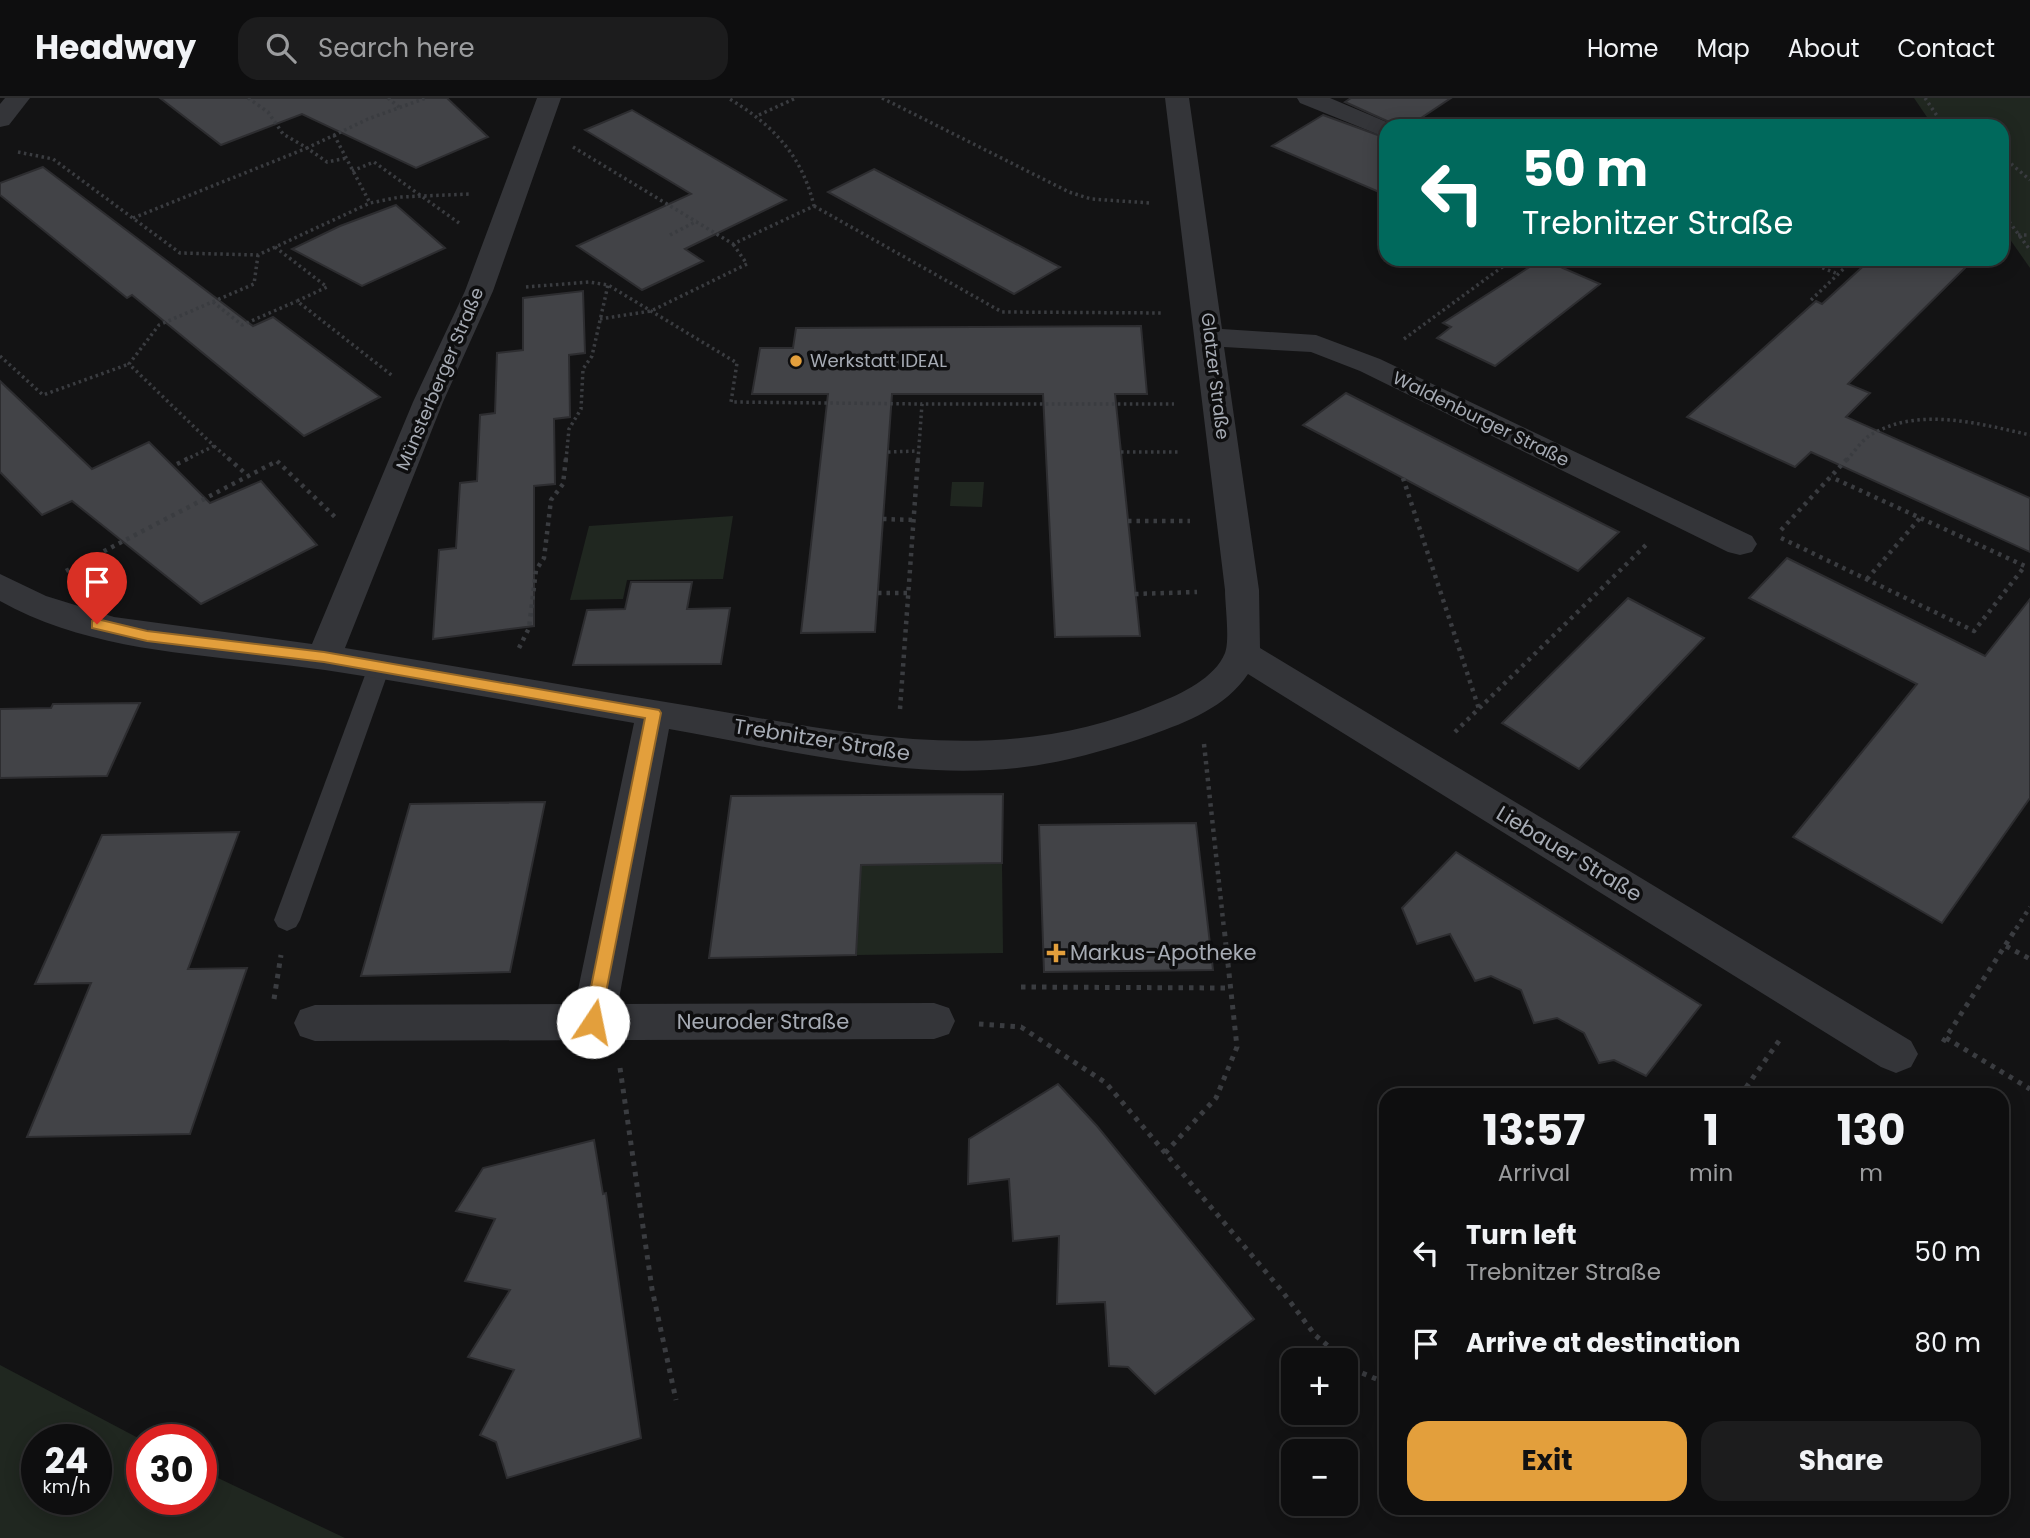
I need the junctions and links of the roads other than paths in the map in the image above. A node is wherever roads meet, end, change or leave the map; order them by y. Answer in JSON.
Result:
{"nodes":[{"id":1,"x":18,"y":98,"type":"edge"},
{"id":2,"x":549,"y":98,"type":"edge"},
{"id":3,"x":1178,"y":98,"type":"edge"},
{"id":4,"x":1309,"y":98,"type":"edge"},
{"id":5,"x":0,"y":120,"type":"edge"},
{"id":6,"x":1379,"y":126,"type":"edge"},
{"id":7,"x":1208,"y":324,"type":"junction"},
{"id":8,"x":1740,"y":544,"type":"dead end"},
{"id":9,"x":9,"y":591,"type":"edge"},
{"id":10,"x":1242,"y":654,"type":"junction"},
{"id":11,"x":324,"y":657,"type":"junction"},
{"id":12,"x":379,"y":667,"type":"junction"},
{"id":13,"x":654,"y":713,"type":"junction"},
{"id":14,"x":287,"y":919,"type":"road end"},
{"id":15,"x":934,"y":1021,"type":"road end"},
{"id":16,"x":603,"y":1022,"type":"junction"},
{"id":17,"x":315,"y":1023,"type":"road end"},
{"id":18,"x":1896,"y":1054,"type":"road end"}],
"edges":[{"from":1,"to":5,"type":"street"},
{"from":2,"to":11,"type":"street","name":"Münsterberger Straße"},
{"from":3,"to":7,"type":"street","name":"Glatzer Straße"},
{"from":4,"to":6,"type":"street"},
{"from":7,"to":8,"type":"street","name":"Waldenburger Straße"},
{"from":7,"to":10,"type":"street","name":"Glatzer Straße"},
{"from":9,"to":11,"type":"street","name":"Trebnitzer Straße"},
{"from":10,"to":13,"type":"street","name":"Trebnitzer Straße"},
{"from":10,"to":18,"type":"street","name":"Liebauer Straße"},
{"from":11,"to":12,"type":"street","name":"Trebnitzer Straße"},
{"from":12,"to":13,"type":"street","name":"Trebnitzer Straße"},
{"from":12,"to":14,"type":"lane"},
{"from":13,"to":16,"type":"street"},
{"from":15,"to":16,"type":"street","name":"Neuroder Straße"},
{"from":16,"to":17,"type":"street","name":"Neuroder Straße"}]}
